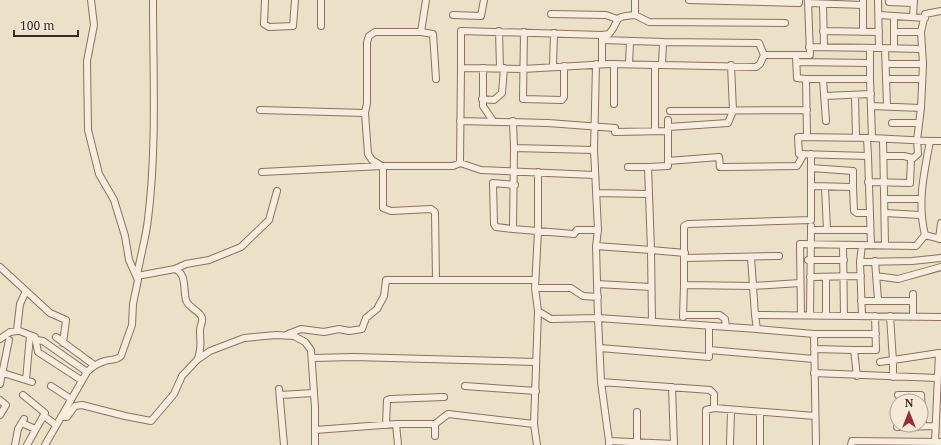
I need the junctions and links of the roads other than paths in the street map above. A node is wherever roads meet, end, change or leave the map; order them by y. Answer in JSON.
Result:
{"nodes":[{"id":1,"x":91,"y":0,"type":"edge"},
{"id":2,"x":153,"y":0,"type":"edge"},
{"id":3,"x":265,"y":0,"type":"edge"},
{"id":4,"x":294,"y":0,"type":"edge"},
{"id":5,"x":321,"y":0,"type":"edge"},
{"id":6,"x":426,"y":0,"type":"edge"},
{"id":7,"x":484,"y":0,"type":"edge"},
{"id":8,"x":636,"y":0,"type":"edge"},
{"id":9,"x":689,"y":0,"type":"edge"},
{"id":10,"x":799,"y":0,"type":"edge"},
{"id":11,"x":878,"y":0,"type":"edge"},
{"id":12,"x":808,"y":2,"type":"edge"},
{"id":13,"x":863,"y":2,"type":"edge"},
{"id":14,"x":892,"y":2,"type":"edge"},
{"id":15,"x":914,"y":2,"type":"edge"},
{"id":16,"x":823,"y":4,"type":"junction"},
{"id":17,"x":941,"y":10,"type":"edge"},
{"id":18,"x":551,"y":14,"type":"dead end"},
{"id":19,"x":453,"y":15,"type":"dead end"},
{"id":20,"x":635,"y":15,"type":"junction"},
{"id":21,"x":879,"y":15,"type":"junction"},
{"id":22,"x":894,"y":16,"type":"junction"},
{"id":23,"x":913,"y":17,"type":"junction"},
{"id":24,"x":617,"y":18,"type":"junction"},
{"id":25,"x":925,"y":18,"type":"junction"},
{"id":26,"x":784,"y":23,"type":"dead end"},
{"id":27,"x":321,"y":26,"type":"dead end"},
{"id":28,"x":499,"y":31,"type":"junction"},
{"id":29,"x":823,"y":31,"type":"junction"},
{"id":30,"x":421,"y":32,"type":"junction"},
{"id":31,"x":524,"y":32,"type":"junction"},
{"id":32,"x":863,"y":32,"type":"junction"},
{"id":33,"x":878,"y":32,"type":"junction"},
{"id":34,"x":894,"y":32,"type":"junction"},
{"id":35,"x":921,"y":32,"type":"junction"},
{"id":36,"x":554,"y":33,"type":"junction"},
{"id":37,"x":603,"y":38,"type":"junction"},
{"id":38,"x":630,"y":42,"type":"junction"},
{"id":39,"x":662,"y":42,"type":"junction"},
{"id":40,"x":809,"y":47,"type":"junction"},
{"id":41,"x":824,"y":47,"type":"junction"},
{"id":42,"x":870,"y":48,"type":"junction"},
{"id":43,"x":882,"y":48,"type":"junction"},
{"id":44,"x":894,"y":48,"type":"junction"},
{"id":45,"x":921,"y":49,"type":"junction"},
{"id":46,"x":764,"y":55,"type":"junction"},
{"id":47,"x":796,"y":59,"type":"junction"},
{"id":48,"x":870,"y":63,"type":"junction"},
{"id":49,"x":599,"y":64,"type":"junction"},
{"id":50,"x":614,"y":64,"type":"junction"},
{"id":51,"x":629,"y":64,"type":"junction"},
{"id":52,"x":886,"y":64,"type":"junction"},
{"id":53,"x":923,"y":64,"type":"junction"},
{"id":54,"x":658,"y":65,"type":"junction"},
{"id":55,"x":731,"y":65,"type":"junction"},
{"id":56,"x":553,"y":66,"type":"junction"},
{"id":57,"x":564,"y":66,"type":"junction"},
{"id":58,"x":461,"y":68,"type":"junction"},
{"id":59,"x":483,"y":68,"type":"junction"},
{"id":60,"x":502,"y":68,"type":"junction"},
{"id":61,"x":523,"y":69,"type":"junction"},
{"id":62,"x":436,"y":79,"type":"dead end"},
{"id":63,"x":806,"y":79,"type":"junction"},
{"id":64,"x":823,"y":79,"type":"junction"},
{"id":65,"x":870,"y":79,"type":"junction"},
{"id":66,"x":886,"y":79,"type":"junction"},
{"id":67,"x":922,"y":79,"type":"junction"},
{"id":68,"x":871,"y":94,"type":"junction"},
{"id":69,"x":855,"y":95,"type":"junction"},
{"id":70,"x":824,"y":96,"type":"junction"},
{"id":71,"x":482,"y":99,"type":"junction"},
{"id":72,"x":614,"y":104,"type":"dead end"},
{"id":73,"x":872,"y":106,"type":"junction"},
{"id":74,"x":887,"y":106,"type":"junction"},
{"id":75,"x":921,"y":108,"type":"junction"},
{"id":76,"x":260,"y":110,"type":"dead end"},
{"id":77,"x":807,"y":110,"type":"junction"},
{"id":78,"x":733,"y":111,"type":"junction"},
{"id":79,"x":670,"y":112,"type":"dead end"},
{"id":80,"x":364,"y":113,"type":"junction"},
{"id":81,"x":668,"y":120,"type":"dead end"},
{"id":82,"x":826,"y":120,"type":"dead end"},
{"id":83,"x":460,"y":121,"type":"junction"},
{"id":84,"x":493,"y":121,"type":"junction"},
{"id":85,"x":513,"y":121,"type":"junction"},
{"id":86,"x":892,"y":123,"type":"dead end"},
{"id":87,"x":919,"y":123,"type":"junction"},
{"id":88,"x":594,"y":126,"type":"junction"},
{"id":89,"x":668,"y":129,"type":"junction"},
{"id":90,"x":655,"y":131,"type":"junction"},
{"id":91,"x":807,"y":136,"type":"junction"},
{"id":92,"x":856,"y":138,"type":"junction"},
{"id":93,"x":870,"y":138,"type":"junction"},
{"id":94,"x":883,"y":139,"type":"junction"},
{"id":95,"x":918,"y":140,"type":"junction"},
{"id":96,"x":941,"y":141,"type":"edge"},
{"id":97,"x":930,"y":142,"type":"junction"},
{"id":98,"x":514,"y":148,"type":"junction"},
{"id":99,"x":594,"y":150,"type":"junction"},
{"id":100,"x":804,"y":154,"type":"junction"},
{"id":101,"x":811,"y":154,"type":"junction"},
{"id":102,"x":868,"y":156,"type":"junction"},
{"id":103,"x":884,"y":156,"type":"junction"},
{"id":104,"x":912,"y":158,"type":"junction"},
{"id":105,"x":668,"y":161,"type":"junction"},
{"id":106,"x":460,"y":163,"type":"junction"},
{"id":107,"x":382,"y":166,"type":"junction"},
{"id":108,"x":628,"y":167,"type":"dead end"},
{"id":109,"x":648,"y":167,"type":"junction"},
{"id":110,"x":811,"y":168,"type":"junction"},
{"id":111,"x":262,"y":172,"type":"dead end"},
{"id":112,"x":513,"y":172,"type":"junction"},
{"id":113,"x":538,"y":172,"type":"junction"},
{"id":114,"x":594,"y":175,"type":"junction"},
{"id":115,"x":868,"y":182,"type":"junction"},
{"id":116,"x":884,"y":183,"type":"junction"},
{"id":117,"x":515,"y":185,"type":"junction"},
{"id":118,"x":811,"y":186,"type":"junction"},
{"id":119,"x":825,"y":187,"type":"junction"},
{"id":120,"x":853,"y":187,"type":"junction"},
{"id":121,"x":277,"y":191,"type":"dead end"},
{"id":122,"x":596,"y":193,"type":"junction"},
{"id":123,"x":648,"y":194,"type":"junction"},
{"id":124,"x":885,"y":199,"type":"junction"},
{"id":125,"x":921,"y":200,"type":"junction"},
{"id":126,"x":885,"y":213,"type":"junction"},
{"id":127,"x":869,"y":214,"type":"junction"},
{"id":128,"x":920,"y":215,"type":"junction"},
{"id":129,"x":811,"y":220,"type":"junction"},
{"id":130,"x":941,"y":223,"type":"edge"},
{"id":131,"x":513,"y":229,"type":"junction"},
{"id":132,"x":598,"y":230,"type":"junction"},
{"id":133,"x":811,"y":230,"type":"junction"},
{"id":134,"x":827,"y":230,"type":"junction"},
{"id":135,"x":870,"y":230,"type":"junction"},
{"id":136,"x":538,"y":231,"type":"junction"},
{"id":137,"x":925,"y":235,"type":"junction"},
{"id":138,"x":940,"y":239,"type":"edge"},
{"id":139,"x":810,"y":244,"type":"junction"},
{"id":140,"x":844,"y":245,"type":"junction"},
{"id":141,"x":862,"y":245,"type":"junction"},
{"id":142,"x":871,"y":245,"type":"junction"},
{"id":143,"x":885,"y":245,"type":"junction"},
{"id":144,"x":596,"y":246,"type":"junction"},
{"id":145,"x":651,"y":250,"type":"junction"},
{"id":146,"x":685,"y":255,"type":"junction"},
{"id":147,"x":751,"y":256,"type":"junction"},
{"id":148,"x":779,"y":256,"type":"dead end"},
{"id":149,"x":941,"y":258,"type":"edge"},
{"id":150,"x":800,"y":260,"type":"junction"},
{"id":151,"x":810,"y":260,"type":"junction"},
{"id":152,"x":844,"y":260,"type":"junction"},
{"id":153,"x":860,"y":262,"type":"junction"},
{"id":154,"x":875,"y":262,"type":"junction"},
{"id":155,"x":0,"y":267,"type":"edge"},
{"id":156,"x":941,"y":267,"type":"edge"},
{"id":157,"x":175,"y":269,"type":"junction"},
{"id":158,"x":137,"y":276,"type":"junction"},
{"id":159,"x":861,"y":276,"type":"junction"},
{"id":160,"x":876,"y":276,"type":"junction"},
{"id":161,"x":810,"y":277,"type":"junction"},
{"id":162,"x":826,"y":277,"type":"junction"},
{"id":163,"x":844,"y":277,"type":"junction"},
{"id":164,"x":436,"y":280,"type":"junction"},
{"id":165,"x":535,"y":280,"type":"junction"},
{"id":166,"x":800,"y":283,"type":"junction"},
{"id":167,"x":597,"y":284,"type":"junction"},
{"id":168,"x":684,"y":285,"type":"junction"},
{"id":169,"x":753,"y":286,"type":"junction"},
{"id":170,"x":651,"y":287,"type":"junction"},
{"id":171,"x":535,"y":288,"type":"junction"},
{"id":172,"x":26,"y":291,"type":"junction"},
{"id":173,"x":913,"y":294,"type":"dead end"},
{"id":174,"x":598,"y":297,"type":"junction"},
{"id":175,"x":878,"y":300,"type":"junction"},
{"id":176,"x":861,"y":301,"type":"junction"},
{"id":177,"x":913,"y":301,"type":"junction"},
{"id":178,"x":538,"y":311,"type":"junction"},
{"id":179,"x":683,"y":315,"type":"junction"},
{"id":180,"x":755,"y":315,"type":"junction"},
{"id":181,"x":801,"y":315,"type":"junction"},
{"id":182,"x":810,"y":315,"type":"junction"},
{"id":183,"x":826,"y":315,"type":"junction"},
{"id":184,"x":844,"y":316,"type":"junction"},
{"id":185,"x":862,"y":316,"type":"junction"},
{"id":186,"x":875,"y":316,"type":"junction"},
{"id":187,"x":890,"y":316,"type":"junction"},
{"id":188,"x":913,"y":316,"type":"junction"},
{"id":189,"x":941,"y":316,"type":"edge"},
{"id":190,"x":598,"y":318,"type":"junction"},
{"id":191,"x":652,"y":321,"type":"junction"},
{"id":192,"x":683,"y":324,"type":"junction"},
{"id":193,"x":709,"y":327,"type":"junction"},
{"id":194,"x":726,"y":327,"type":"junction"},
{"id":195,"x":757,"y":329,"type":"junction"},
{"id":196,"x":18,"y":331,"type":"junction"},
{"id":197,"x":814,"y":334,"type":"junction"},
{"id":198,"x":876,"y":334,"type":"junction"},
{"id":199,"x":30,"y":335,"type":"junction"},
{"id":200,"x":284,"y":335,"type":"junction"},
{"id":201,"x":56,"y":337,"type":"dead end"},
{"id":202,"x":0,"y":339,"type":"edge"},
{"id":203,"x":9,"y":340,"type":"dead end"},
{"id":204,"x":37,"y":340,"type":"junction"},
{"id":205,"x":63,"y":343,"type":"junction"},
{"id":206,"x":600,"y":348,"type":"junction"},
{"id":207,"x":814,"y":349,"type":"junction"},
{"id":208,"x":709,"y":350,"type":"junction"},
{"id":209,"x":854,"y":350,"type":"junction"},
{"id":210,"x":940,"y":353,"type":"edge"},
{"id":211,"x":312,"y":358,"type":"junction"},
{"id":212,"x":814,"y":359,"type":"junction"},
{"id":213,"x":197,"y":360,"type":"junction"},
{"id":214,"x":894,"y":361,"type":"junction"},
{"id":215,"x":536,"y":362,"type":"junction"},
{"id":216,"x":880,"y":362,"type":"dead end"},
{"id":217,"x":94,"y":365,"type":"junction"},
{"id":218,"x":87,"y":372,"type":"junction"},
{"id":219,"x":814,"y":373,"type":"junction"},
{"id":220,"x":857,"y":376,"type":"junction"},
{"id":221,"x":892,"y":377,"type":"junction"},
{"id":222,"x":937,"y":378,"type":"junction"},
{"id":223,"x":1,"y":379,"type":"edge"},
{"id":224,"x":26,"y":380,"type":"junction"},
{"id":225,"x":81,"y":380,"type":"junction"},
{"id":226,"x":32,"y":382,"type":"dead end"},
{"id":227,"x":601,"y":382,"type":"junction"},
{"id":228,"x":51,"y":386,"type":"dead end"},
{"id":229,"x":465,"y":386,"type":"dead end"},
{"id":230,"x":672,"y":387,"type":"junction"},
{"id":231,"x":536,"y":391,"type":"junction"},
{"id":232,"x":314,"y":392,"type":"junction"},
{"id":233,"x":23,"y":395,"type":"dead end"},
{"id":234,"x":444,"y":397,"type":"dead end"},
{"id":235,"x":71,"y":399,"type":"junction"},
{"id":236,"x":0,"y":400,"type":"edge"},
{"id":237,"x":714,"y":408,"type":"junction"},
{"id":238,"x":731,"y":410,"type":"junction"},
{"id":239,"x":637,"y":412,"type":"dead end"},
{"id":240,"x":760,"y":412,"type":"junction"},
{"id":241,"x":0,"y":415,"type":"edge"},
{"id":242,"x":44,"y":416,"type":"junction"},
{"id":243,"x":61,"y":416,"type":"junction"},
{"id":244,"x":815,"y":416,"type":"junction"},
{"id":245,"x":396,"y":424,"type":"junction"},
{"id":246,"x":435,"y":424,"type":"junction"},
{"id":247,"x":534,"y":424,"type":"junction"},
{"id":248,"x":56,"y":425,"type":"junction"},
{"id":249,"x":386,"y":425,"type":"junction"},
{"id":250,"x":929,"y":426,"type":"edge"},
{"id":251,"x":935,"y":426,"type":"junction"},
{"id":252,"x":35,"y":429,"type":"junction"},
{"id":253,"x":315,"y":430,"type":"junction"},
{"id":254,"x":435,"y":436,"type":"dead end"},
{"id":255,"x":609,"y":443,"type":"edge"},
{"id":256,"x":871,"y":443,"type":"edge"},
{"id":257,"x":886,"y":443,"type":"edge"},
{"id":258,"x":933,"y":443,"type":"edge"},
{"id":259,"x":637,"y":444,"type":"edge"},
{"id":260,"x":15,"y":445,"type":"edge"},
{"id":261,"x":27,"y":445,"type":"edge"},
{"id":262,"x":45,"y":445,"type":"edge"},
{"id":263,"x":284,"y":445,"type":"edge"},
{"id":264,"x":315,"y":445,"type":"edge"},
{"id":265,"x":398,"y":445,"type":"edge"},
{"id":266,"x":537,"y":445,"type":"edge"},
{"id":267,"x":674,"y":445,"type":"edge"},
{"id":268,"x":706,"y":445,"type":"edge"},
{"id":269,"x":730,"y":445,"type":"edge"},
{"id":270,"x":760,"y":445,"type":"edge"},
{"id":271,"x":816,"y":445,"type":"edge"},
{"id":272,"x":851,"y":445,"type":"edge"}],
"edges":[{"from":1,"to":158,"type":"street"},
{"from":2,"to":158,"type":"street"},
{"from":3,"to":4,"type":"street"},
{"from":5,"to":27,"type":"street"},
{"from":6,"to":30,"type":"street"},
{"from":7,"to":19,"type":"street"},
{"from":8,"to":20,"type":"street"},
{"from":9,"to":10,"type":"street"},
{"from":11,"to":21,"type":"street"},
{"from":12,"to":16,"type":"street"},
{"from":12,"to":40,"type":"street"},
{"from":13,"to":16,"type":"street"},
{"from":13,"to":32,"type":"street"},
{"from":14,"to":15,"type":"street"},
{"from":15,"to":23,"type":"street"},
{"from":16,"to":29,"type":"street"},
{"from":17,"to":25,"type":"street"},
{"from":18,"to":24,"type":"street"},
{"from":20,"to":24,"type":"street"},
{"from":20,"to":26,"type":"street"},
{"from":21,"to":22,"type":"street"},
{"from":21,"to":33,"type":"street"},
{"from":22,"to":23,"type":"street"},
{"from":22,"to":34,"type":"street"},
{"from":23,"to":25,"type":"street"},
{"from":24,"to":37,"type":"street"},
{"from":25,"to":35,"type":"street"},
{"from":28,"to":31,"type":"street"},
{"from":28,"to":58,"type":"street"},
{"from":28,"to":60,"type":"street"},
{"from":29,"to":32,"type":"street"},
{"from":29,"to":41,"type":"street"},
{"from":30,"to":62,"type":"street"},
{"from":30,"to":80,"type":"street"},
{"from":31,"to":36,"type":"street"},
{"from":31,"to":61,"type":"street"},
{"from":32,"to":33,"type":"street"},
{"from":33,"to":43,"type":"street"},
{"from":34,"to":35,"type":"street"},
{"from":34,"to":44,"type":"street"},
{"from":35,"to":45,"type":"street"},
{"from":36,"to":37,"type":"street"},
{"from":36,"to":56,"type":"street"},
{"from":37,"to":38,"type":"street"},
{"from":37,"to":49,"type":"street"},
{"from":38,"to":39,"type":"street"},
{"from":38,"to":51,"type":"street"},
{"from":39,"to":46,"type":"street"},
{"from":39,"to":54,"type":"street"},
{"from":40,"to":41,"type":"street"},
{"from":40,"to":47,"type":"street"},
{"from":41,"to":42,"type":"street"},
{"from":42,"to":43,"type":"street"},
{"from":42,"to":48,"type":"street"},
{"from":43,"to":44,"type":"street"},
{"from":43,"to":52,"type":"street"},
{"from":44,"to":45,"type":"street"},
{"from":45,"to":53,"type":"street"},
{"from":46,"to":47,"type":"street"},
{"from":46,"to":55,"type":"street"},
{"from":47,"to":48,"type":"street"},
{"from":47,"to":63,"type":"street"},
{"from":48,"to":65,"type":"street"},
{"from":49,"to":50,"type":"street"},
{"from":49,"to":57,"type":"street"},
{"from":49,"to":88,"type":"street"},
{"from":50,"to":51,"type":"street"},
{"from":50,"to":72,"type":"street"},
{"from":51,"to":54,"type":"street"},
{"from":52,"to":53,"type":"street"},
{"from":52,"to":66,"type":"street"},
{"from":53,"to":67,"type":"street"},
{"from":54,"to":55,"type":"street"},
{"from":54,"to":90,"type":"street"},
{"from":55,"to":78,"type":"street"},
{"from":56,"to":57,"type":"street"},
{"from":56,"to":61,"type":"street"},
{"from":57,"to":61,"type":"street"},
{"from":58,"to":59,"type":"street"},
{"from":58,"to":83,"type":"street"},
{"from":59,"to":60,"type":"street"},
{"from":59,"to":71,"type":"street"},
{"from":60,"to":61,"type":"street"},
{"from":60,"to":71,"type":"street"},
{"from":63,"to":64,"type":"street"},
{"from":63,"to":77,"type":"street"},
{"from":64,"to":65,"type":"street"},
{"from":64,"to":70,"type":"street"},
{"from":65,"to":68,"type":"street"},
{"from":66,"to":67,"type":"street"},
{"from":66,"to":74,"type":"street"},
{"from":67,"to":75,"type":"street"},
{"from":68,"to":69,"type":"street"},
{"from":68,"to":73,"type":"street"},
{"from":69,"to":70,"type":"street"},
{"from":69,"to":92,"type":"street"},
{"from":70,"to":82,"type":"street"},
{"from":71,"to":84,"type":"street"},
{"from":73,"to":74,"type":"street"},
{"from":73,"to":93,"type":"street"},
{"from":74,"to":75,"type":"street"},
{"from":75,"to":87,"type":"street"},
{"from":76,"to":80,"type":"street"},
{"from":77,"to":78,"type":"street"},
{"from":77,"to":91,"type":"street"},
{"from":78,"to":79,"type":"street"},
{"from":78,"to":89,"type":"street"},
{"from":80,"to":107,"type":"street"},
{"from":81,"to":89,"type":"street"},
{"from":83,"to":84,"type":"street"},
{"from":83,"to":106,"type":"street"},
{"from":84,"to":85,"type":"street"},
{"from":85,"to":88,"type":"street"},
{"from":85,"to":98,"type":"street"},
{"from":86,"to":87,"type":"street"},
{"from":87,"to":95,"type":"street"},
{"from":88,"to":90,"type":"street"},
{"from":88,"to":99,"type":"street"},
{"from":89,"to":90,"type":"street"},
{"from":89,"to":105,"type":"street"},
{"from":91,"to":92,"type":"street"},
{"from":91,"to":100,"type":"street"},
{"from":92,"to":93,"type":"street"},
{"from":93,"to":94,"type":"street"},
{"from":93,"to":102,"type":"street"},
{"from":94,"to":95,"type":"street"},
{"from":94,"to":103,"type":"street"},
{"from":95,"to":97,"type":"street"},
{"from":95,"to":104,"type":"street"},
{"from":96,"to":97,"type":"street"},
{"from":97,"to":125,"type":"street"},
{"from":98,"to":99,"type":"street"},
{"from":98,"to":112,"type":"street"},
{"from":99,"to":114,"type":"street"},
{"from":100,"to":101,"type":"street"},
{"from":100,"to":105,"type":"street"},
{"from":101,"to":102,"type":"street"},
{"from":101,"to":110,"type":"street"},
{"from":102,"to":115,"type":"street"},
{"from":103,"to":104,"type":"street"},
{"from":103,"to":116,"type":"street"},
{"from":104,"to":116,"type":"street"},
{"from":105,"to":109,"type":"street"},
{"from":106,"to":107,"type":"street"},
{"from":106,"to":112,"type":"street"},
{"from":107,"to":111,"type":"street"},
{"from":107,"to":164,"type":"street"},
{"from":108,"to":109,"type":"street"},
{"from":109,"to":123,"type":"street"},
{"from":110,"to":118,"type":"street"},
{"from":110,"to":120,"type":"street"},
{"from":112,"to":113,"type":"street"},
{"from":112,"to":117,"type":"street"},
{"from":113,"to":114,"type":"street"},
{"from":113,"to":136,"type":"street"},
{"from":114,"to":122,"type":"street"},
{"from":115,"to":116,"type":"street"},
{"from":115,"to":127,"type":"street"},
{"from":116,"to":124,"type":"street"},
{"from":117,"to":131,"type":"street"},
{"from":117,"to":131,"type":"street"},
{"from":118,"to":119,"type":"street"},
{"from":118,"to":129,"type":"street"},
{"from":119,"to":120,"type":"street"},
{"from":119,"to":134,"type":"street"},
{"from":120,"to":127,"type":"street"},
{"from":121,"to":157,"type":"street"},
{"from":122,"to":123,"type":"street"},
{"from":122,"to":132,"type":"street"},
{"from":123,"to":145,"type":"street"},
{"from":124,"to":125,"type":"street"},
{"from":124,"to":126,"type":"street"},
{"from":125,"to":128,"type":"street"},
{"from":126,"to":128,"type":"street"},
{"from":126,"to":143,"type":"street"},
{"from":127,"to":135,"type":"street"},
{"from":128,"to":137,"type":"street"},
{"from":129,"to":133,"type":"street"},
{"from":129,"to":146,"type":"street"},
{"from":130,"to":138,"type":"street"},
{"from":131,"to":136,"type":"street"},
{"from":132,"to":136,"type":"street"},
{"from":132,"to":144,"type":"street"},
{"from":133,"to":134,"type":"street"},
{"from":133,"to":139,"type":"street"},
{"from":134,"to":135,"type":"street"},
{"from":135,"to":142,"type":"street"},
{"from":136,"to":165,"type":"street"},
{"from":137,"to":138,"type":"street"},
{"from":137,"to":143,"type":"street"},
{"from":139,"to":140,"type":"street"},
{"from":139,"to":150,"type":"street"},
{"from":139,"to":151,"type":"street"},
{"from":140,"to":141,"type":"street"},
{"from":140,"to":152,"type":"street"},
{"from":141,"to":142,"type":"street"},
{"from":141,"to":153,"type":"street"},
{"from":142,"to":143,"type":"street"},
{"from":144,"to":145,"type":"street"},
{"from":144,"to":167,"type":"street"},
{"from":145,"to":146,"type":"street"},
{"from":145,"to":170,"type":"street"},
{"from":146,"to":147,"type":"street"},
{"from":146,"to":168,"type":"street"},
{"from":147,"to":148,"type":"street"},
{"from":147,"to":169,"type":"street"},
{"from":149,"to":154,"type":"street"},
{"from":150,"to":151,"type":"street"},
{"from":150,"to":166,"type":"street"},
{"from":151,"to":152,"type":"street"},
{"from":151,"to":161,"type":"street"},
{"from":152,"to":163,"type":"street"},
{"from":153,"to":154,"type":"street"},
{"from":153,"to":159,"type":"street"},
{"from":154,"to":160,"type":"street"},
{"from":155,"to":172,"type":"street"},
{"from":156,"to":160,"type":"street"},
{"from":157,"to":158,"type":"street"},
{"from":157,"to":213,"type":"street"},
{"from":158,"to":217,"type":"street"},
{"from":159,"to":163,"type":"street"},
{"from":159,"to":176,"type":"street"},
{"from":160,"to":175,"type":"street"},
{"from":161,"to":162,"type":"street"},
{"from":161,"to":182,"type":"street"},
{"from":162,"to":163,"type":"street"},
{"from":162,"to":183,"type":"street"},
{"from":163,"to":184,"type":"street"},
{"from":164,"to":165,"type":"street"},
{"from":164,"to":200,"type":"street"},
{"from":165,"to":171,"type":"street"},
{"from":166,"to":169,"type":"street"},
{"from":166,"to":181,"type":"street"},
{"from":167,"to":170,"type":"street"},
{"from":167,"to":174,"type":"street"},
{"from":168,"to":169,"type":"street"},
{"from":168,"to":179,"type":"street"},
{"from":169,"to":180,"type":"street"},
{"from":170,"to":191,"type":"street"},
{"from":171,"to":174,"type":"street"},
{"from":171,"to":178,"type":"street"},
{"from":172,"to":196,"type":"street"},
{"from":172,"to":205,"type":"street"},
{"from":173,"to":177,"type":"street"},
{"from":174,"to":190,"type":"street"},
{"from":175,"to":176,"type":"street"},
{"from":175,"to":177,"type":"street"},
{"from":176,"to":185,"type":"street"},
{"from":177,"to":188,"type":"street"},
{"from":178,"to":190,"type":"street"},
{"from":178,"to":215,"type":"street"},
{"from":179,"to":192,"type":"street"},
{"from":179,"to":194,"type":"street"},
{"from":180,"to":181,"type":"street"},
{"from":180,"to":195,"type":"street"},
{"from":181,"to":182,"type":"street"},
{"from":182,"to":183,"type":"street"},
{"from":183,"to":184,"type":"street"},
{"from":184,"to":185,"type":"street"},
{"from":185,"to":186,"type":"street"},
{"from":186,"to":187,"type":"street"},
{"from":186,"to":198,"type":"street"},
{"from":187,"to":188,"type":"street"},
{"from":187,"to":214,"type":"street"},
{"from":188,"to":189,"type":"street"},
{"from":190,"to":191,"type":"street"},
{"from":190,"to":206,"type":"street"},
{"from":191,"to":192,"type":"street"},
{"from":192,"to":193,"type":"street"},
{"from":193,"to":194,"type":"street"},
{"from":193,"to":208,"type":"street"},
{"from":194,"to":195,"type":"street"},
{"from":195,"to":197,"type":"street"},
{"from":196,"to":199,"type":"street"},
{"from":196,"to":202,"type":"street"},
{"from":197,"to":198,"type":"street"},
{"from":197,"to":207,"type":"street"},
{"from":198,"to":209,"type":"street"},
{"from":199,"to":204,"type":"street"},
{"from":199,"to":224,"type":"street"},
{"from":200,"to":211,"type":"street"},
{"from":200,"to":213,"type":"street"},
{"from":201,"to":205,"type":"street"},
{"from":203,"to":223,"type":"street"},
{"from":204,"to":218,"type":"street"},
{"from":204,"to":225,"type":"street"},
{"from":205,"to":217,"type":"street"},
{"from":206,"to":208,"type":"street"},
{"from":206,"to":227,"type":"street"},
{"from":207,"to":209,"type":"street"},
{"from":207,"to":212,"type":"street"},
{"from":208,"to":212,"type":"street"},
{"from":209,"to":220,"type":"street"},
{"from":210,"to":214,"type":"street"},
{"from":210,"to":222,"type":"street"},
{"from":211,"to":215,"type":"street"},
{"from":211,"to":232,"type":"street"},
{"from":212,"to":219,"type":"street"},
{"from":213,"to":243,"type":"street"},
{"from":214,"to":216,"type":"street"},
{"from":214,"to":221,"type":"street"},
{"from":215,"to":231,"type":"street"},
{"from":217,"to":218,"type":"street"},
{"from":218,"to":225,"type":"street"},
{"from":219,"to":220,"type":"street"},
{"from":219,"to":244,"type":"street"},
{"from":220,"to":221,"type":"street"},
{"from":221,"to":222,"type":"street"},
{"from":222,"to":251,"type":"street"},
{"from":223,"to":224,"type":"street"},
{"from":224,"to":226,"type":"street"},
{"from":225,"to":235,"type":"street"},
{"from":227,"to":230,"type":"street"},
{"from":227,"to":255,"type":"street"},
{"from":228,"to":235,"type":"street"},
{"from":229,"to":231,"type":"street"},
{"from":230,"to":237,"type":"street"},
{"from":230,"to":267,"type":"street"},
{"from":231,"to":247,"type":"street"},
{"from":232,"to":253,"type":"street"},
{"from":232,"to":263,"type":"street"},
{"from":233,"to":242,"type":"street"},
{"from":234,"to":249,"type":"street"},
{"from":235,"to":243,"type":"street"},
{"from":236,"to":241,"type":"street"},
{"from":237,"to":238,"type":"street"},
{"from":237,"to":268,"type":"street"},
{"from":238,"to":240,"type":"street"},
{"from":238,"to":269,"type":"street"},
{"from":239,"to":259,"type":"street"},
{"from":240,"to":244,"type":"street"},
{"from":240,"to":270,"type":"street"},
{"from":242,"to":248,"type":"street"},
{"from":242,"to":252,"type":"street"},
{"from":243,"to":248,"type":"street"},
{"from":244,"to":271,"type":"street"},
{"from":245,"to":246,"type":"street"},
{"from":245,"to":249,"type":"street"},
{"from":245,"to":265,"type":"street"},
{"from":246,"to":247,"type":"street"},
{"from":246,"to":254,"type":"street"},
{"from":247,"to":266,"type":"street"},
{"from":248,"to":262,"type":"street"},
{"from":249,"to":253,"type":"street"},
{"from":250,"to":251,"type":"street"},
{"from":251,"to":258,"type":"street"},
{"from":252,"to":260,"type":"street"},
{"from":252,"to":261,"type":"street"},
{"from":253,"to":264,"type":"street"},
{"from":255,"to":259,"type":"street"},
{"from":256,"to":257,"type":"street"},
{"from":256,"to":272,"type":"street"},
{"from":257,"to":258,"type":"street"},
{"from":259,"to":267,"type":"street"}]}
